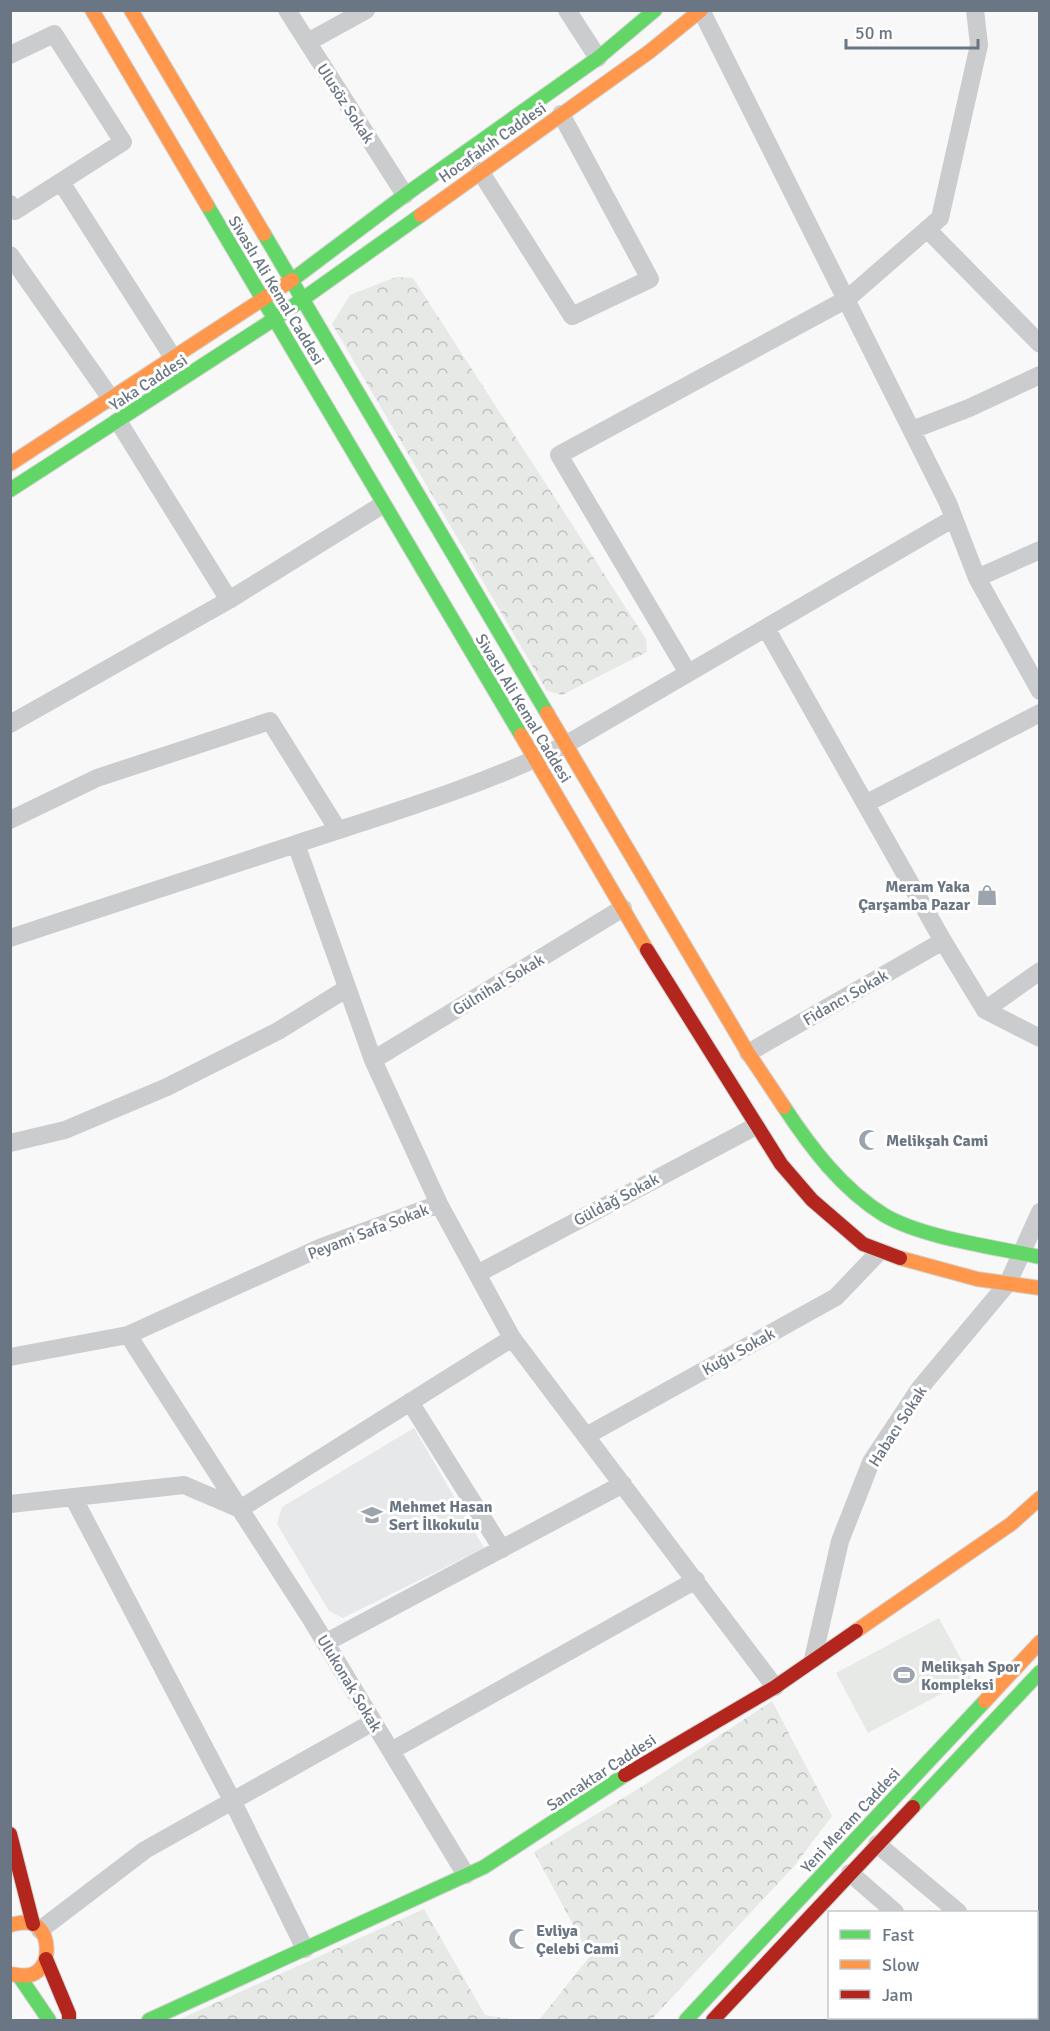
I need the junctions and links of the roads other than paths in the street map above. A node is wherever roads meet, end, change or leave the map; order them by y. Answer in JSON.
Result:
{"nodes":[{"id":1,"x":92,"y":10,"type":"edge"},
{"id":2,"x":131,"y":10,"type":"edge"},
{"id":3,"x":287,"y":10,"type":"edge"},
{"id":4,"x":366,"y":10,"type":"edge"},
{"id":5,"x":567,"y":10,"type":"edge"},
{"id":6,"x":655,"y":10,"type":"edge"},
{"id":7,"x":975,"y":10,"type":"edge"},
{"id":8,"x":701,"y":11,"type":"edge"},
{"id":9,"x":308,"y":42,"type":"junction"},
{"id":10,"x":10,"y":56,"type":"edge"},
{"id":11,"x":598,"y":58,"type":"junction"},
{"id":12,"x":561,"y":114,"type":"junction"},
{"id":13,"x":480,"y":171,"type":"junction"},
{"id":14,"x":61,"y":182,"type":"junction"},
{"id":15,"x":405,"y":195,"type":"junction"},
{"id":16,"x":10,"y":204,"type":"edge"},
{"id":17,"x":927,"y":229,"type":"junction"},
{"id":18,"x":10,"y":255,"type":"edge"},
{"id":19,"x":291,"y":281,"type":"junction"},
{"id":20,"x":847,"y":299,"type":"junction"},
{"id":21,"x":264,"y":300,"type":"junction"},
{"id":22,"x":302,"y":300,"type":"junction"},
{"id":23,"x":276,"y":318,"type":"junction"},
{"id":24,"x":1040,"y":344,"type":"edge"},
{"id":25,"x":174,"y":359,"type":"junction"},
{"id":26,"x":1040,"y":375,"type":"edge"},
{"id":27,"x":112,"y":400,"type":"junction"},
{"id":28,"x":118,"y":421,"type":"junction"},
{"id":29,"x":912,"y":430,"type":"junction"},
{"id":30,"x":10,"y":464,"type":"edge"},
{"id":31,"x":10,"y":490,"type":"edge"},
{"id":32,"x":382,"y":505,"type":"junction"},
{"id":33,"x":954,"y":518,"type":"junction"},
{"id":34,"x":1040,"y":550,"type":"edge"},
{"id":35,"x":977,"y":578,"type":"junction"},
{"id":36,"x":229,"y":600,"type":"junction"},
{"id":37,"x":766,"y":628,"type":"junction"},
{"id":38,"x":688,"y":673,"type":"junction"},
{"id":39,"x":1040,"y":691,"type":"edge"},
{"id":40,"x":1040,"y":713,"type":"edge"},
{"id":41,"x":10,"y":724,"type":"edge"},
{"id":42,"x":565,"y":745,"type":"junction"},
{"id":43,"x":535,"y":759,"type":"junction"},
{"id":44,"x":867,"y":803,"type":"junction"},
{"id":45,"x":10,"y":820,"type":"edge"},
{"id":46,"x":338,"y":830,"type":"junction"},
{"id":47,"x":296,"y":844,"type":"junction"},
{"id":48,"x":623,"y":908,"type":"junction"},
{"id":49,"x":10,"y":938,"type":"edge"},
{"id":50,"x":943,"y":941,"type":"junction"},
{"id":51,"x":1040,"y":971,"type":"edge"},
{"id":52,"x":346,"y":989,"type":"junction"},
{"id":53,"x":985,"y":1010,"type":"junction"},
{"id":54,"x":1040,"y":1038,"type":"edge"},
{"id":55,"x":748,"y":1053,"type":"junction"},
{"id":56,"x":373,"y":1060,"type":"junction"},
{"id":57,"x":756,"y":1126,"type":"junction"},
{"id":58,"x":10,"y":1143,"type":"edge"},
{"id":59,"x":439,"y":1204,"type":"junction"},
{"id":60,"x":1040,"y":1212,"type":"edge"},
{"id":61,"x":879,"y":1252,"type":"junction"},
{"id":62,"x":1021,"y":1254,"type":"junction"},
{"id":63,"x":1040,"y":1257,"type":"edge"},
{"id":64,"x":477,"y":1274,"type":"junction"},
{"id":65,"x":1008,"y":1284,"type":"junction"},
{"id":66,"x":1040,"y":1288,"type":"edge"},
{"id":67,"x":128,"y":1335,"type":"junction"},
{"id":68,"x":512,"y":1338,"type":"junction"},
{"id":69,"x":10,"y":1356,"type":"edge"},
{"id":70,"x":410,"y":1402,"type":"junction"},
{"id":71,"x":586,"y":1436,"type":"junction"},
{"id":72,"x":622,"y":1484,"type":"junction"},
{"id":73,"x":73,"y":1497,"type":"junction"},
{"id":74,"x":1040,"y":1498,"type":"edge"},
{"id":75,"x":10,"y":1504,"type":"edge"},
{"id":76,"x":240,"y":1509,"type":"junction"},
{"id":77,"x":502,"y":1549,"type":"junction"},
{"id":78,"x":696,"y":1581,"type":"junction"},
{"id":79,"x":325,"y":1642,"type":"junction"},
{"id":80,"x":1040,"y":1642,"type":"edge"},
{"id":81,"x":813,"y":1659,"type":"junction"},
{"id":82,"x":1040,"y":1672,"type":"edge"},
{"id":83,"x":775,"y":1687,"type":"junction"},
{"id":84,"x":373,"y":1722,"type":"junction"},
{"id":85,"x":391,"y":1751,"type":"junction"},
{"id":86,"x":232,"y":1800,"type":"junction"},
{"id":87,"x":10,"y":1834,"type":"edge"},
{"id":88,"x":877,"y":1844,"type":"junction"},
{"id":89,"x":850,"y":1873,"type":"junction"},
{"id":90,"x":466,"y":1875,"type":"junction"},
{"id":91,"x":894,"y":1911,"type":"edge"},
{"id":92,"x":957,"y":1911,"type":"edge"},
{"id":93,"x":10,"y":1925,"type":"edge"},
{"id":94,"x":36,"y":1927,"type":"junction"},
{"id":95,"x":305,"y":1949,"type":"junction"},
{"id":96,"x":46,"y":1959,"type":"junction"},
{"id":97,"x":15,"y":1975,"type":"edge"},
{"id":98,"x":50,"y":2020,"type":"edge"},
{"id":99,"x":69,"y":2020,"type":"edge"},
{"id":100,"x":148,"y":2020,"type":"edge"},
{"id":101,"x":686,"y":2020,"type":"edge"},
{"id":102,"x":713,"y":2020,"type":"edge"}],
"edges":[{"from":1,"to":21,"type":"main road","name":"Sivaslı Ali Kemal Caddesi"},
{"from":2,"to":19,"type":"main road","name":"Sivaslı Ali Kemal Caddesi"},
{"from":3,"to":9,"type":"street","name":"Ulusöz Sokak"},
{"from":4,"to":9,"type":"street"},
{"from":5,"to":11,"type":"street"},
{"from":6,"to":11,"type":"main road","name":"Hocafakıh Caddesi"},
{"from":7,"to":17,"type":"street"},
{"from":8,"to":12,"type":"main road","name":"Hocafakıh Caddesi"},
{"from":8,"to":20,"type":"street"},
{"from":9,"to":15,"type":"street","name":"Ulusöz Sokak"},
{"from":10,"to":14,"type":"street"},
{"from":11,"to":15,"type":"main road","name":"Hocafakıh Caddesi"},
{"from":12,"to":13,"type":"main road","name":"Hocafakıh Caddesi"},
{"from":12,"to":13,"type":"street"},
{"from":13,"to":22,"type":"main road","name":"Hocafakıh Caddesi"},
{"from":14,"to":16,"type":"street"},
{"from":14,"to":25,"type":"street"},
{"from":15,"to":19,"type":"main road","name":"Hocafakıh Caddesi"},
{"from":17,"to":20,"type":"street"},
{"from":17,"to":24,"type":"street"},
{"from":18,"to":27,"type":"street"},
{"from":19,"to":21,"type":"main road","name":"Yaka Caddesi"},
{"from":19,"to":22,"type":"main road","name":"Sivaslı Ali Kemal Caddesi"},
{"from":20,"to":29,"type":"street"},
{"from":20,"to":38,"type":"street"},
{"from":21,"to":23,"type":"main road","name":"Sivaslı Ali Kemal Caddesi"},
{"from":21,"to":25,"type":"main road","name":"Yaka Caddesi"},
{"from":22,"to":23,"type":"main road","name":"Yaka Caddesi"},
{"from":22,"to":42,"type":"main road","name":"Sivaslı Ali Kemal Caddesi"},
{"from":23,"to":28,"type":"main road","name":"Yaka Caddesi"},
{"from":23,"to":32,"type":"main road","name":"Sivaslı Ali Kemal Caddesi"},
{"from":25,"to":27,"type":"main road","name":"Yaka Caddesi"},
{"from":26,"to":29,"type":"street"},
{"from":27,"to":30,"type":"main road","name":"Yaka Caddesi"},
{"from":28,"to":31,"type":"main road","name":"Yaka Caddesi"},
{"from":28,"to":36,"type":"street"},
{"from":29,"to":33,"type":"street"},
{"from":32,"to":36,"type":"street"},
{"from":32,"to":43,"type":"main road","name":"Sivaslı Ali Kemal Caddesi"},
{"from":33,"to":35,"type":"street"},
{"from":33,"to":37,"type":"street"},
{"from":34,"to":35,"type":"street"},
{"from":35,"to":39,"type":"street"},
{"from":36,"to":41,"type":"street"},
{"from":37,"to":38,"type":"street"},
{"from":37,"to":44,"type":"street"},
{"from":38,"to":42,"type":"street"},
{"from":40,"to":44,"type":"street"},
{"from":42,"to":43,"type":"street"},
{"from":42,"to":55,"type":"main road","name":"Sivaslı Ali Kemal Caddesi"},
{"from":43,"to":46,"type":"street"},
{"from":43,"to":48,"type":"main road","name":"Sivaslı Ali Kemal Caddesi"},
{"from":44,"to":50,"type":"street"},
{"from":45,"to":46,"type":"street"},
{"from":46,"to":47,"type":"street"},
{"from":47,"to":49,"type":"street"},
{"from":47,"to":52,"type":"street"},
{"from":48,"to":56,"type":"street","name":"Gülnihal Sokak"},
{"from":48,"to":57,"type":"main road","name":"Sivaslı Ali Kemal Caddesi"},
{"from":50,"to":53,"type":"street"},
{"from":50,"to":55,"type":"street","name":"Fidancı Sokak"},
{"from":51,"to":53,"type":"street"},
{"from":52,"to":56,"type":"street"},
{"from":52,"to":58,"type":"street"},
{"from":53,"to":54,"type":"street"},
{"from":55,"to":62,"type":"main road","name":"Sivaslı Ali Kemal Caddesi"},
{"from":56,"to":59,"type":"street"},
{"from":57,"to":61,"type":"main road","name":"Sivaslı Ali Kemal Caddesi"},
{"from":57,"to":64,"type":"street","name":"Güldağ Sokak"},
{"from":59,"to":64,"type":"street","name":"Peyami Safa Sokak"},
{"from":59,"to":67,"type":"street","name":"Peyami Safa Sokak"},
{"from":60,"to":62,"type":"street","name":"Habacı Sokak"},
{"from":61,"to":65,"type":"main road","name":"Sivaslı Ali Kemal Caddesi"},
{"from":61,"to":71,"type":"street","name":"Kuğu Sokak"},
{"from":62,"to":63,"type":"main road","name":"Sivaslı Ali Kemal Caddesi"},
{"from":62,"to":65,"type":"street","name":"Habacı Sokak"},
{"from":64,"to":68,"type":"street","name":"Peyami Safa Sokak"},
{"from":65,"to":66,"type":"main road","name":"Sivaslı Ali Kemal Caddesi"},
{"from":65,"to":81,"type":"street","name":"Habacı Sokak"},
{"from":67,"to":69,"type":"street","name":"Peyami Safa Sokak"},
{"from":67,"to":76,"type":"street","name":"Ulukonak Sokak"},
{"from":68,"to":70,"type":"street"},
{"from":68,"to":71,"type":"street","name":"Peyami Safa Sokak"},
{"from":70,"to":76,"type":"street"},
{"from":70,"to":77,"type":"street"},
{"from":71,"to":72,"type":"street","name":"Peyami Safa Sokak"},
{"from":72,"to":77,"type":"street"},
{"from":72,"to":78,"type":"street","name":"Peyami Safa Sokak"},
{"from":73,"to":75,"type":"street"},
{"from":73,"to":76,"type":"street"},
{"from":73,"to":86,"type":"street"},
{"from":74,"to":81,"type":"main road","name":"Sancaktar Caddesi"},
{"from":76,"to":79,"type":"street","name":"Ulukonak Sokak"},
{"from":77,"to":79,"type":"street"},
{"from":78,"to":83,"type":"street","name":"Peyami Safa Sokak"},
{"from":78,"to":85,"type":"street"},
{"from":79,"to":84,"type":"street","name":"Ulukonak Sokak"},
{"from":80,"to":101,"type":"main road","name":"Yeni Meram Caddesi"},
{"from":81,"to":83,"type":"main road","name":"Sancaktar Caddesi"},
{"from":82,"to":88,"type":"main road"},
{"from":83,"to":90,"type":"main road","name":"Sancaktar Caddesi"},
{"from":84,"to":85,"type":"street","name":"Ulukonak Sokak"},
{"from":84,"to":86,"type":"street"},
{"from":85,"to":90,"type":"street","name":"Ulukonak Sokak"},
{"from":86,"to":94,"type":"street"},
{"from":86,"to":95,"type":"street"},
{"from":87,"to":94,"type":"main road"},
{"from":88,"to":89,"type":"main road"},
{"from":88,"to":92,"type":"street"},
{"from":89,"to":91,"type":"street"},
{"from":89,"to":102,"type":"main road"},
{"from":90,"to":95,"type":"main road","name":"Sancaktar Caddesi"},
{"from":93,"to":94,"type":"main road"},
{"from":94,"to":96,"type":"main road"},
{"from":95,"to":100,"type":"main road","name":"Sancaktar Caddesi"},
{"from":96,"to":97,"type":"main road"},
{"from":96,"to":99,"type":"main road"},
{"from":97,"to":98,"type":"main road"}]}
